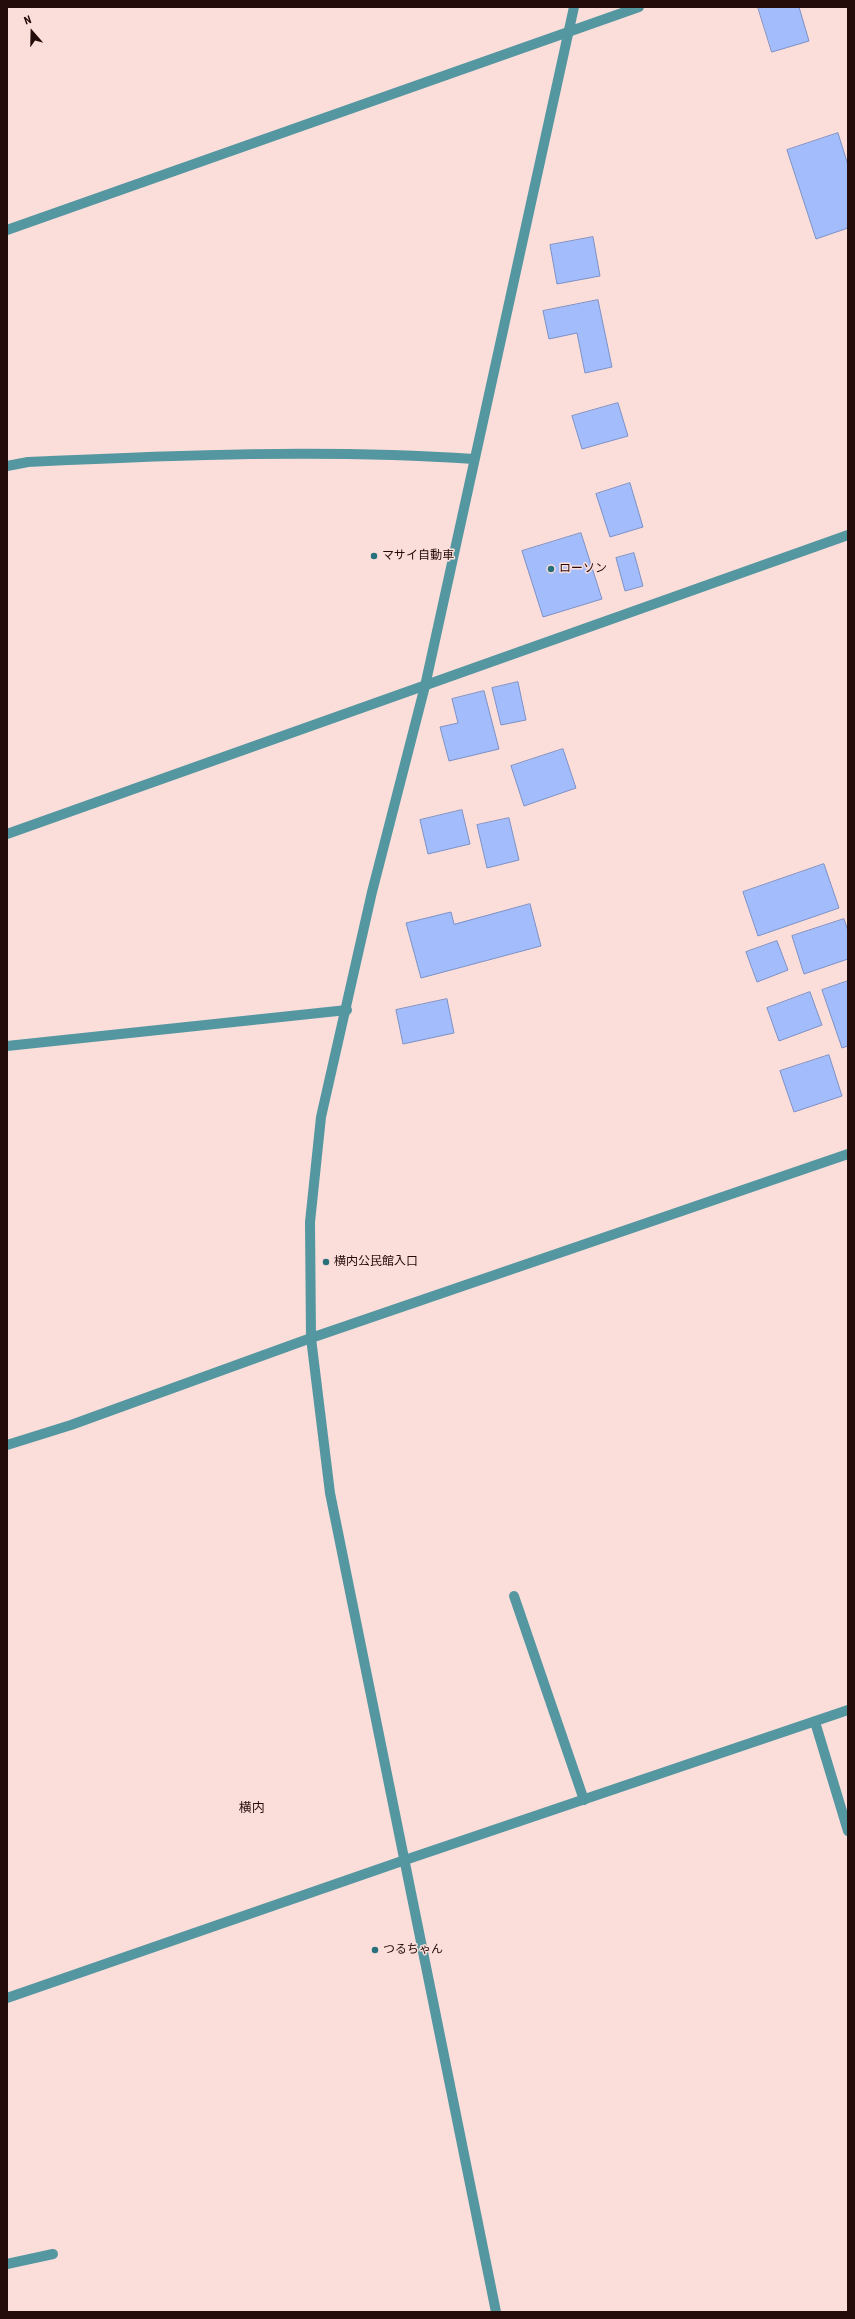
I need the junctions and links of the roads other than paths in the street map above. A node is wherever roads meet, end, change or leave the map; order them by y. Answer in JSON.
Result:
{"nodes":[{"id":1,"x":574,"y":7,"type":"edge"},
{"id":2,"x":640,"y":7,"type":"edge"},
{"id":3,"x":570,"y":32,"type":"junction"},
{"id":4,"x":7,"y":230,"type":"edge"},
{"id":5,"x":474,"y":459,"type":"junction"},
{"id":6,"x":7,"y":466,"type":"edge"},
{"id":7,"x":848,"y":535,"type":"edge"},
{"id":8,"x":425,"y":686,"type":"junction"},
{"id":9,"x":7,"y":834,"type":"edge"},
{"id":10,"x":347,"y":1010,"type":"junction"},
{"id":11,"x":7,"y":1046,"type":"edge"},
{"id":12,"x":848,"y":1154,"type":"edge"},
{"id":13,"x":311,"y":1338,"type":"junction"},
{"id":14,"x":7,"y":1445,"type":"edge"},
{"id":15,"x":514,"y":1596,"type":"dead end"},
{"id":16,"x":848,"y":1710,"type":"edge"},
{"id":17,"x":815,"y":1722,"type":"junction"},
{"id":18,"x":584,"y":1800,"type":"junction"},
{"id":19,"x":848,"y":1830,"type":"edge"},
{"id":20,"x":405,"y":1860,"type":"junction"},
{"id":21,"x":7,"y":1998,"type":"edge"},
{"id":22,"x":53,"y":2254,"type":"dead end"},
{"id":23,"x":7,"y":2264,"type":"edge"},
{"id":24,"x":496,"y":2312,"type":"edge"}],
"edges":[{"from":1,"to":3,"type":"street"},
{"from":2,"to":3,"type":"street"},
{"from":3,"to":4,"type":"street"},
{"from":3,"to":5,"type":"street"},
{"from":5,"to":6,"type":"street"},
{"from":5,"to":8,"type":"street"},
{"from":7,"to":8,"type":"street"},
{"from":8,"to":9,"type":"street"},
{"from":8,"to":10,"type":"street"},
{"from":10,"to":11,"type":"street"},
{"from":10,"to":13,"type":"street"},
{"from":12,"to":13,"type":"street"},
{"from":13,"to":14,"type":"street"},
{"from":13,"to":20,"type":"street"},
{"from":15,"to":18,"type":"street"},
{"from":16,"to":17,"type":"street"},
{"from":17,"to":18,"type":"street"},
{"from":17,"to":19,"type":"street"},
{"from":18,"to":20,"type":"street"},
{"from":20,"to":21,"type":"street"},
{"from":20,"to":24,"type":"street"},
{"from":22,"to":23,"type":"street"}]}
